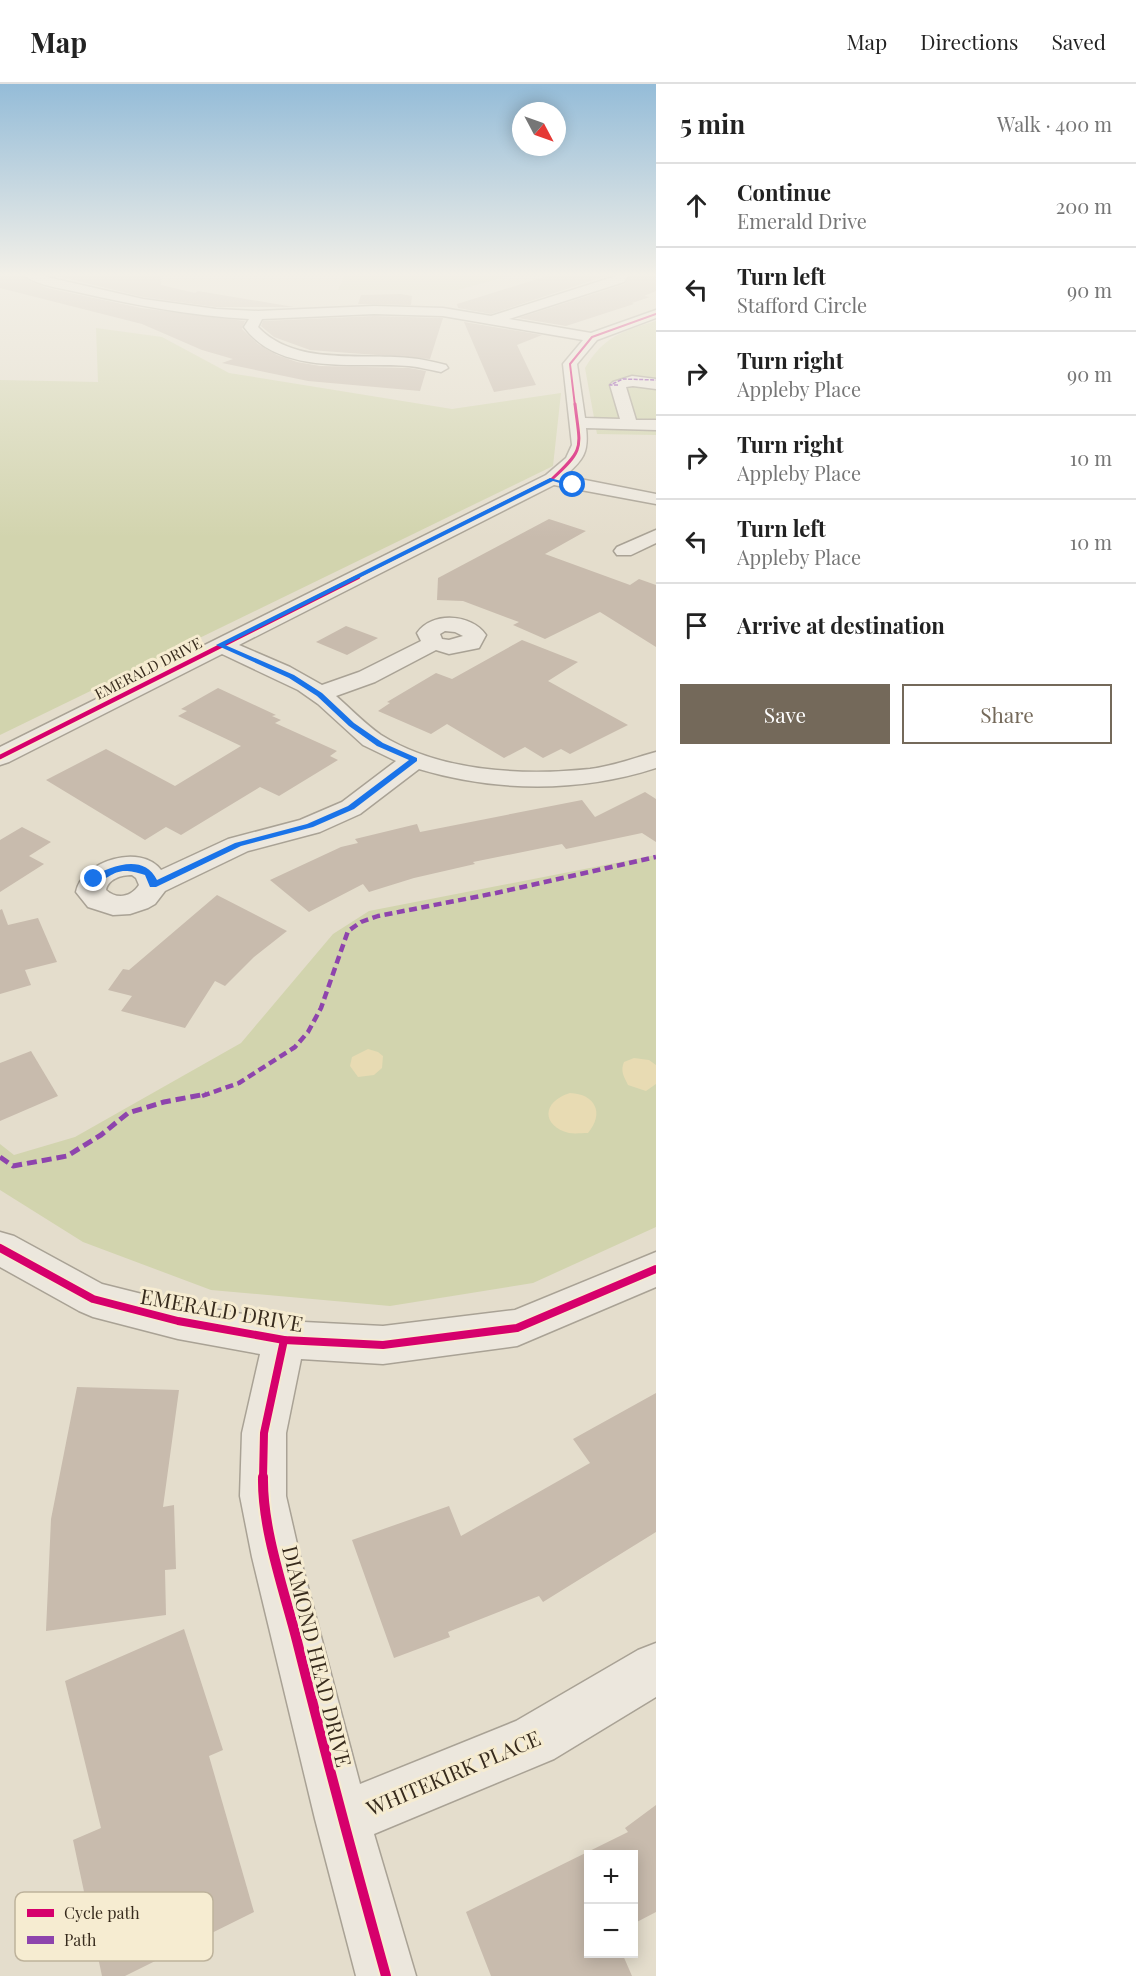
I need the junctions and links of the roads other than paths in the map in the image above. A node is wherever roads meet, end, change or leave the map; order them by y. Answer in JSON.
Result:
{"nodes":[{"id":1,"x":387,"y":361,"type":"edge"},
{"id":2,"x":572,"y":361,"type":"edge"},
{"id":3,"x":441,"y":368,"type":"dead end"},
{"id":4,"x":656,"y":384,"type":"edge"},
{"id":5,"x":577,"y":423,"type":"junction"},
{"id":6,"x":629,"y":424,"type":"junction"},
{"id":7,"x":656,"y":424,"type":"edge"},
{"id":8,"x":552,"y":479,"type":"junction"},
{"id":9,"x":656,"y":499,"type":"edge"},
{"id":10,"x":656,"y":536,"type":"edge"},
{"id":11,"x":624,"y":551,"type":"dead end"},
{"id":12,"x":433,"y":643,"type":"dead end"},
{"id":13,"x":219,"y":645,"type":"junction"},
{"id":14,"x":319,"y":694,"type":"junction"},
{"id":15,"x":0,"y":757,"type":"edge"},
{"id":16,"x":414,"y":760,"type":"junction"},
{"id":17,"x":656,"y":760,"type":"edge"},
{"id":18,"x":153,"y":885,"type":"dead end"},
{"id":19,"x":0,"y":1248,"type":"edge"},
{"id":20,"x":656,"y":1269,"type":"edge"},
{"id":21,"x":284,"y":1340,"type":"junction"},
{"id":22,"x":656,"y":1668,"type":"edge"},
{"id":23,"x":342,"y":1819,"type":"junction"},
{"id":24,"x":386,"y":1976,"type":"edge"}],
"edges":[{"from":1,"to":3,"type":"street"},
{"from":2,"to":5,"type":"street","name":"EMERALD DRIVE"},
{"from":4,"to":6,"type":"street"},
{"from":5,"to":6,"type":"street"},
{"from":5,"to":8,"type":"street","name":"EMERALD DRIVE"},
{"from":6,"to":7,"type":"street"},
{"from":8,"to":9,"type":"street"},
{"from":8,"to":13,"type":"street","name":"EMERALD DRIVE"},
{"from":10,"to":11,"type":"street"},
{"from":12,"to":14,"type":"street"},
{"from":13,"to":14,"type":"street"},
{"from":13,"to":15,"type":"street","name":"EMERALD DRIVE"},
{"from":14,"to":16,"type":"street"},
{"from":16,"to":17,"type":"street"},
{"from":16,"to":18,"type":"street"},
{"from":19,"to":21,"type":"street","name":"EMERALD DRIVE"},
{"from":20,"to":21,"type":"street","name":"EMERALD DRIVE"},
{"from":21,"to":23,"type":"street","name":"DIAMOND HEAD DRIVE"},
{"from":22,"to":23,"type":"street","name":"WHITEKIRK PLACE"},
{"from":23,"to":24,"type":"street","name":"DIAMOND HEAD DRIVE"}]}
